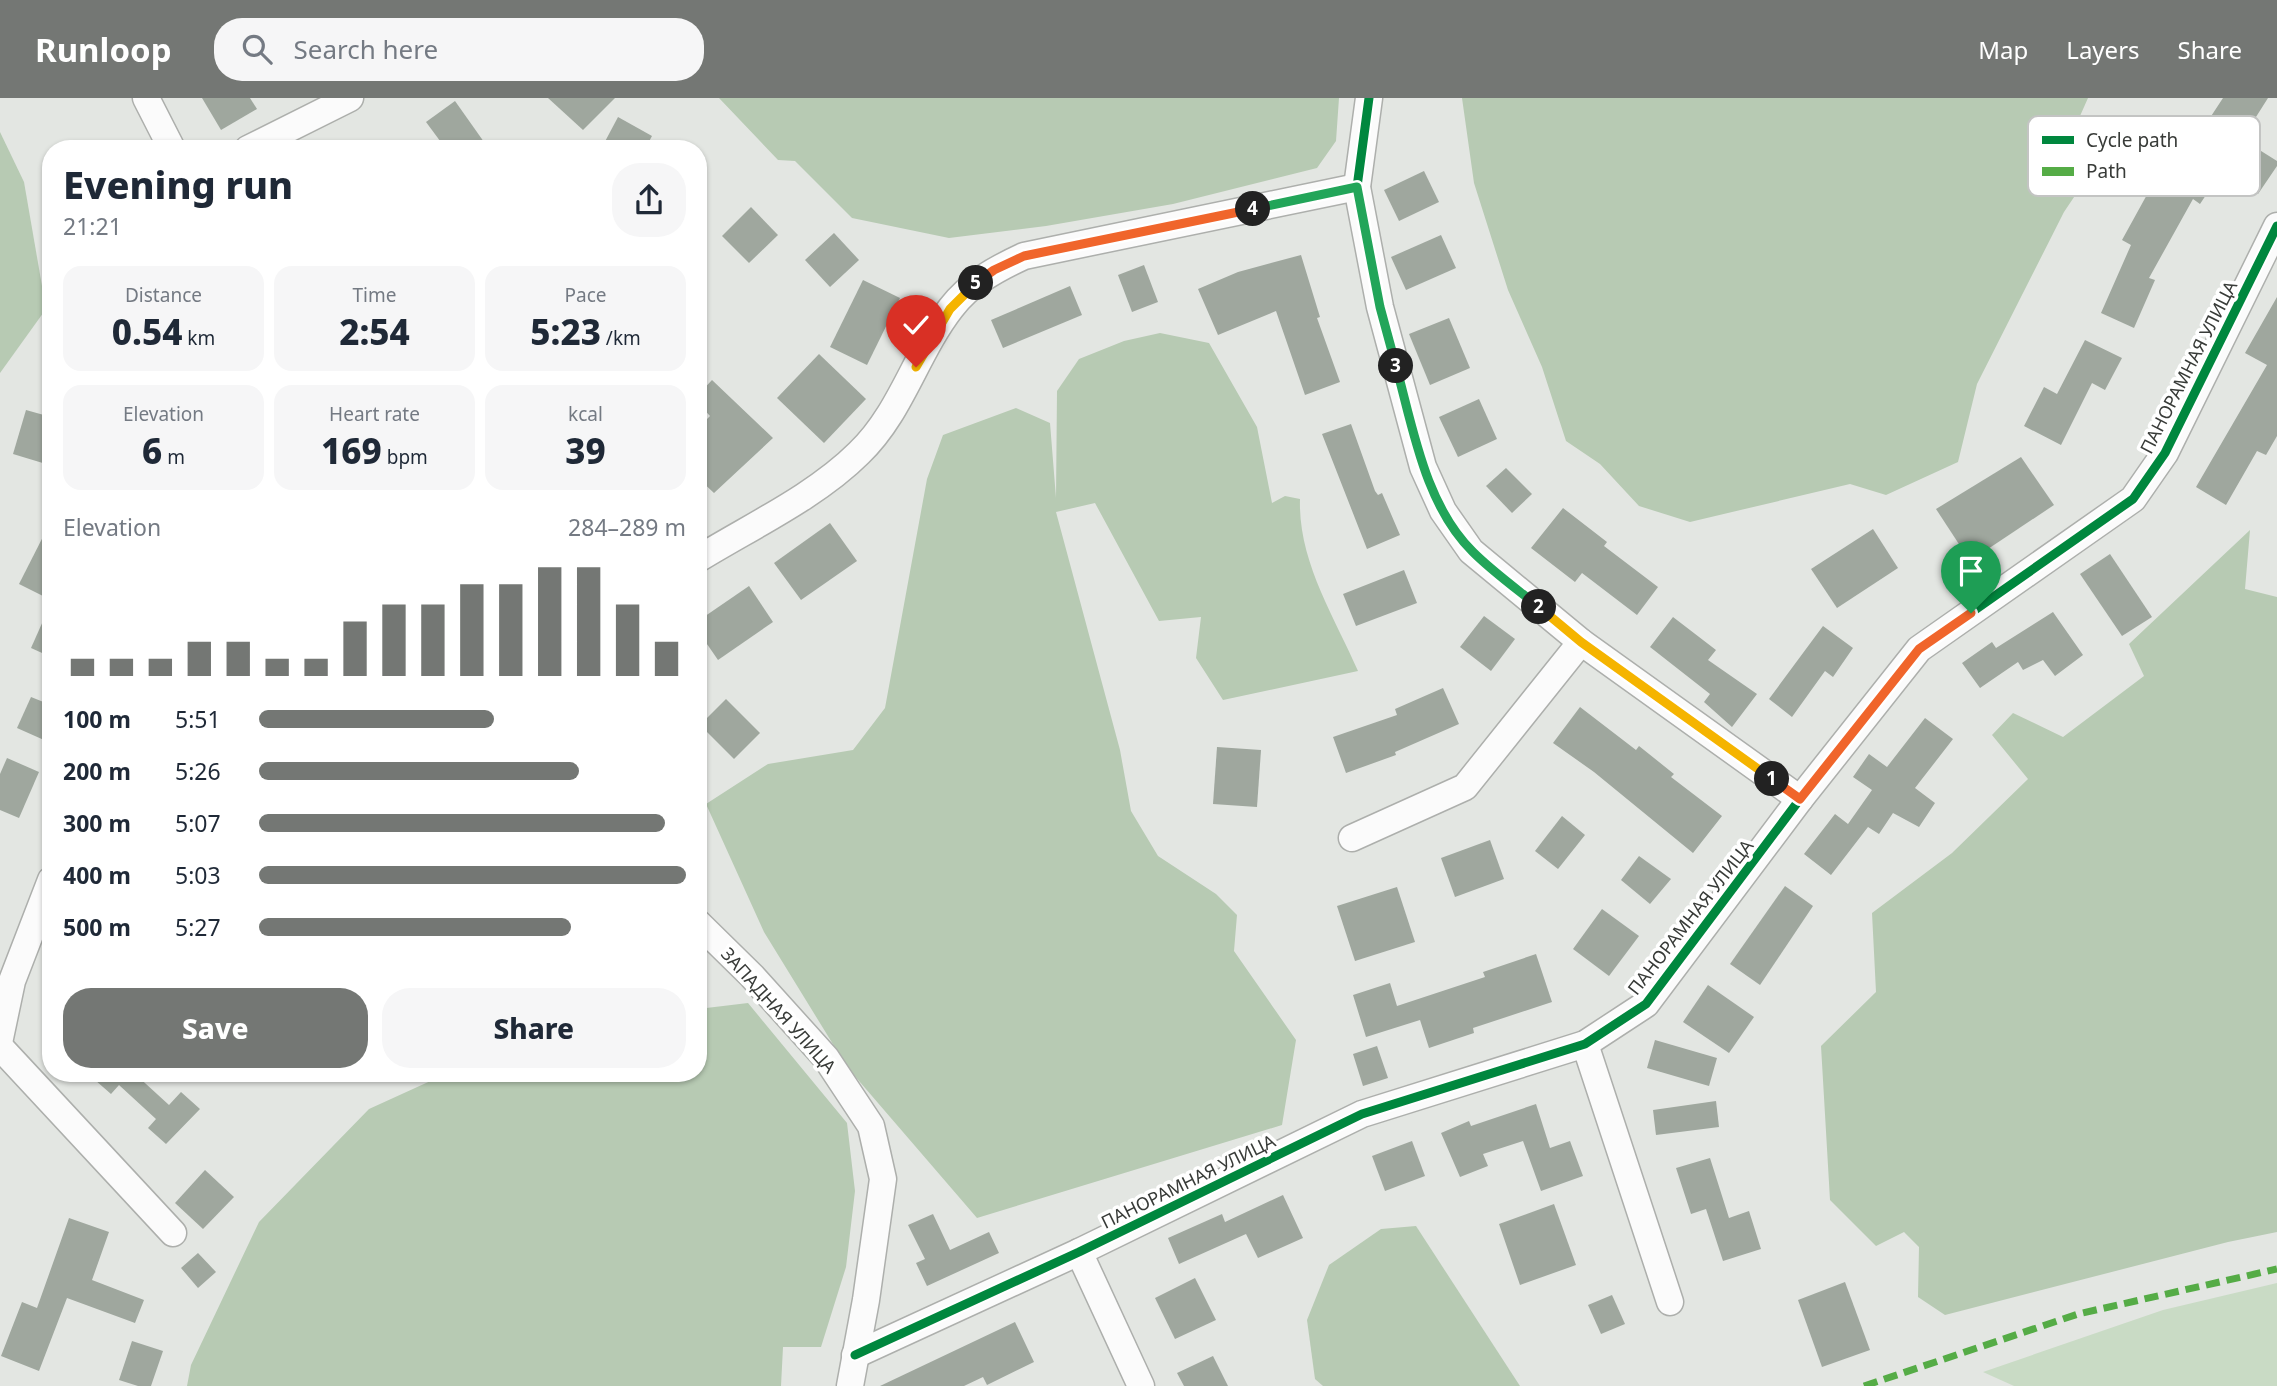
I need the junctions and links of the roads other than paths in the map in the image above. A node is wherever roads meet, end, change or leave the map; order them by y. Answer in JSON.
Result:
{"nodes":[{"id":1,"x":146,"y":98,"type":"edge"},
{"id":2,"x":351,"y":98,"type":"edge"},
{"id":3,"x":1369,"y":98,"type":"edge"},
{"id":4,"x":167,"y":140,"type":"edge"},
{"id":5,"x":266,"y":140,"type":"edge"},
{"id":6,"x":1357,"y":187,"type":"junction"},
{"id":7,"x":2277,"y":226,"type":"edge"},
{"id":8,"x":707,"y":554,"type":"edge"},
{"id":9,"x":1581,"y":642,"type":"junction"},
{"id":10,"x":1800,"y":799,"type":"junction"},
{"id":11,"x":1352,"y":838,"type":"dead end"},
{"id":12,"x":42,"y":903,"type":"edge"},
{"id":13,"x":707,"y":932,"type":"edge"},
{"id":14,"x":0,"y":1038,"type":"edge"},
{"id":15,"x":1585,"y":1044,"type":"junction"},
{"id":16,"x":0,"y":1047,"type":"edge"},
{"id":17,"x":173,"y":1233,"type":"dead end"},
{"id":18,"x":1079,"y":1251,"type":"junction"},
{"id":19,"x":1670,"y":1302,"type":"dead end"},
{"id":20,"x":855,"y":1355,"type":"junction"},
{"id":21,"x":850,"y":1386,"type":"edge"},
{"id":22,"x":1141,"y":1386,"type":"edge"}],
"edges":[{"from":1,"to":4,"type":"street"},
{"from":2,"to":5,"type":"street"},
{"from":3,"to":6,"type":"street"},
{"from":6,"to":8,"type":"street"},
{"from":6,"to":9,"type":"street"},
{"from":7,"to":10,"type":"street","name":"ПАНОРАМНАЯ УЛИЦА"},
{"from":9,"to":10,"type":"street"},
{"from":9,"to":11,"type":"street"},
{"from":10,"to":15,"type":"street","name":"ПАНОРАМНАЯ УЛИЦА"},
{"from":12,"to":14,"type":"street"},
{"from":13,"to":20,"type":"street","name":"ЗАПАДНАЯ УЛИЦА"},
{"from":15,"to":18,"type":"street","name":"ПАНОРАМНАЯ УЛИЦА"},
{"from":15,"to":19,"type":"street"},
{"from":16,"to":17,"type":"street"},
{"from":18,"to":20,"type":"street","name":"ПАНОРАМНАЯ УЛИЦА"},
{"from":18,"to":22,"type":"street"},
{"from":20,"to":21,"type":"street","name":"ЗАПАДНАЯ УЛИЦА"}]}
